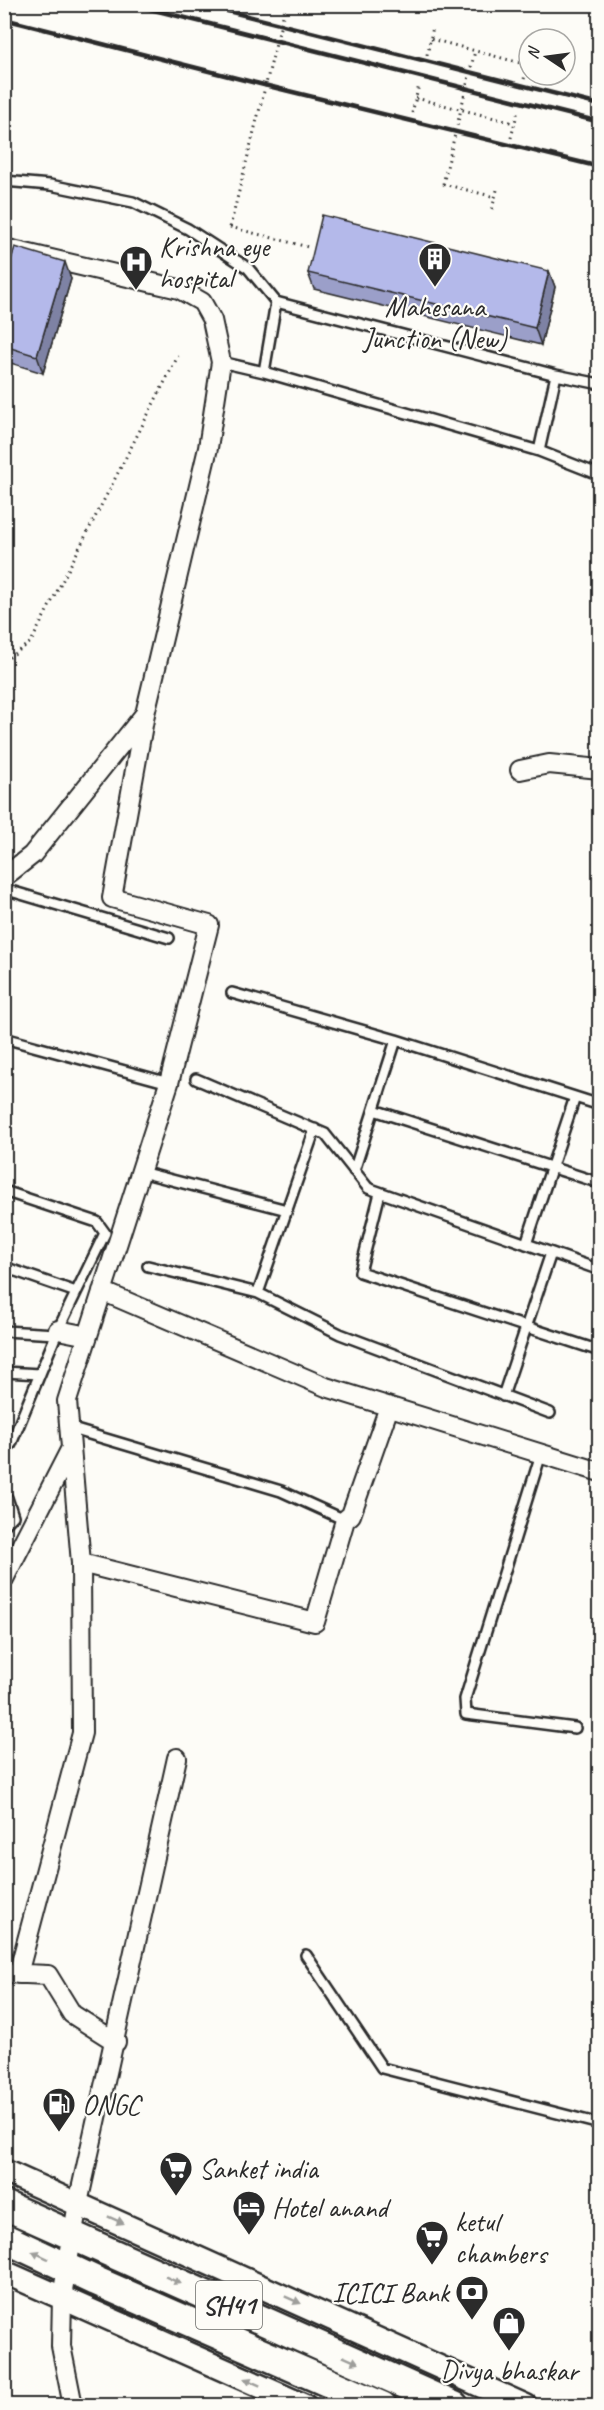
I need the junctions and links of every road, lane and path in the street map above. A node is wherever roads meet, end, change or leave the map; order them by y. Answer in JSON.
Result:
{"nodes":[{"id":1,"x":286,"y":4,"type":"edge"},
{"id":2,"x":433,"y":27,"type":"dead end"},
{"id":3,"x":431,"y":39,"type":"junction"},
{"id":4,"x":475,"y":51,"type":"junction"},
{"id":5,"x":427,"y":55,"type":"dead end"},
{"id":6,"x":517,"y":62,"type":"edge"},
{"id":7,"x":419,"y":85,"type":"dead end"},
{"id":8,"x":416,"y":98,"type":"junction"},
{"id":9,"x":518,"y":110,"type":"dead end"},
{"id":10,"x":412,"y":113,"type":"dead end"},
{"id":11,"x":514,"y":123,"type":"junction"},
{"id":12,"x":511,"y":138,"type":"dead end"},
{"id":13,"x":4,"y":181,"type":"edge"},
{"id":14,"x":497,"y":190,"type":"dead end"},
{"id":15,"x":495,"y":197,"type":"junction"},
{"id":16,"x":492,"y":209,"type":"dead end"},
{"id":17,"x":308,"y":247,"type":"dead end"},
{"id":18,"x":4,"y":248,"type":"edge"},
{"id":19,"x":276,"y":302,"type":"junction"},
{"id":20,"x":178,"y":356,"type":"dead end"},
{"id":21,"x":221,"y":362,"type":"junction"},
{"id":22,"x":264,"y":372,"type":"junction"},
{"id":23,"x":556,"y":375,"type":"junction"},
{"id":24,"x":600,"y":384,"type":"edge"},
{"id":25,"x":539,"y":451,"type":"junction"},
{"id":26,"x":600,"y":475,"type":"edge"},
{"id":27,"x":4,"y":662,"type":"edge"},
{"id":28,"x":145,"y":714,"type":"junction"},
{"id":29,"x":600,"y":769,"type":"edge"},
{"id":30,"x":520,"y":770,"type":"dead end"},
{"id":31,"x":4,"y":877,"type":"edge"},
{"id":32,"x":4,"y":889,"type":"edge"},
{"id":33,"x":169,"y":938,"type":"dead end"},
{"id":34,"x":232,"y":993,"type":"dead end"},
{"id":35,"x":4,"y":1038,"type":"edge"},
{"id":36,"x":396,"y":1040,"type":"junction"},
{"id":37,"x":196,"y":1079,"type":"dead end"},
{"id":38,"x":169,"y":1083,"type":"junction"},
{"id":39,"x":575,"y":1097,"type":"junction"},
{"id":40,"x":600,"y":1105,"type":"edge"},
{"id":41,"x":374,"y":1110,"type":"junction"},
{"id":42,"x":315,"y":1129,"type":"junction"},
{"id":43,"x":551,"y":1167,"type":"junction"},
{"id":44,"x":354,"y":1171,"type":"junction"},
{"id":45,"x":141,"y":1172,"type":"junction"},
{"id":46,"x":600,"y":1183,"type":"edge"},
{"id":47,"x":4,"y":1191,"type":"edge"},
{"id":48,"x":380,"y":1192,"type":"junction"},
{"id":49,"x":287,"y":1210,"type":"junction"},
{"id":50,"x":526,"y":1244,"type":"junction"},
{"id":51,"x":551,"y":1253,"type":"junction"},
{"id":52,"x":148,"y":1266,"type":"dead end"},
{"id":53,"x":4,"y":1267,"type":"edge"},
{"id":54,"x":600,"y":1270,"type":"edge"},
{"id":55,"x":102,"y":1291,"type":"junction"},
{"id":56,"x":76,"y":1292,"type":"junction"},
{"id":57,"x":258,"y":1293,"type":"junction"},
{"id":58,"x":526,"y":1327,"type":"junction"},
{"id":59,"x":58,"y":1330,"type":"junction"},
{"id":60,"x":4,"y":1331,"type":"edge"},
{"id":61,"x":88,"y":1336,"type":"junction"},
{"id":62,"x":600,"y":1351,"type":"edge"},
{"id":63,"x":4,"y":1372,"type":"edge"},
{"id":64,"x":40,"y":1374,"type":"junction"},
{"id":65,"x":503,"y":1396,"type":"junction"},
{"id":66,"x":389,"y":1407,"type":"junction"},
{"id":67,"x":550,"y":1413,"type":"dead end"},
{"id":68,"x":69,"y":1428,"type":"junction"},
{"id":69,"x":4,"y":1443,"type":"edge"},
{"id":70,"x":71,"y":1448,"type":"junction"},
{"id":71,"x":541,"y":1454,"type":"junction"},
{"id":72,"x":600,"y":1472,"type":"edge"},
{"id":73,"x":4,"y":1498,"type":"edge"},
{"id":74,"x":345,"y":1520,"type":"junction"},
{"id":75,"x":4,"y":1525,"type":"edge"},
{"id":76,"x":81,"y":1563,"type":"junction"},
{"id":77,"x":4,"y":1579,"type":"edge"},
{"id":78,"x":575,"y":1728,"type":"dead end"},
{"id":79,"x":177,"y":1758,"type":"dead end"},
{"id":80,"x":306,"y":1955,"type":"dead end"},
{"id":81,"x":11,"y":1973,"type":"edge"},
{"id":82,"x":116,"y":2042,"type":"junction"},
{"id":83,"x":600,"y":2124,"type":"edge"},
{"id":84,"x":4,"y":2170,"type":"edge"},
{"id":85,"x":78,"y":2203,"type":"junction"},
{"id":86,"x":4,"y":2205,"type":"edge"},
{"id":87,"x":74,"y":2236,"type":"junction"},
{"id":88,"x":4,"y":2238,"type":"edge"},
{"id":89,"x":69,"y":2268,"type":"junction"},
{"id":90,"x":4,"y":2272,"type":"edge"},
{"id":91,"x":62,"y":2297,"type":"junction"},
{"id":92,"x":73,"y":2406,"type":"edge"},
{"id":93,"x":305,"y":2406,"type":"edge"},
{"id":94,"x":382,"y":2406,"type":"edge"},
{"id":95,"x":454,"y":2406,"type":"edge"},
{"id":96,"x":526,"y":2406,"type":"edge"}],
"edges":[{"from":1,"to":17,"type":"path","bridge":true},
{"from":2,"to":3,"type":"path"},
{"from":3,"to":4,"type":"path"},
{"from":3,"to":5,"type":"path"},
{"from":4,"to":6,"type":"path"},
{"from":4,"to":15,"type":"path","bridge":true},
{"from":7,"to":8,"type":"path"},
{"from":8,"to":10,"type":"path"},
{"from":8,"to":11,"type":"path"},
{"from":9,"to":11,"type":"path"},
{"from":11,"to":12,"type":"path"},
{"from":13,"to":19,"type":"lane"},
{"from":14,"to":15,"type":"path"},
{"from":15,"to":16,"type":"path"},
{"from":18,"to":21,"type":"street"},
{"from":19,"to":22,"type":"lane"},
{"from":19,"to":23,"type":"lane"},
{"from":20,"to":27,"type":"path"},
{"from":21,"to":22,"type":"lane"},
{"from":21,"to":28,"type":"street"},
{"from":22,"to":25,"type":"lane"},
{"from":23,"to":24,"type":"lane"},
{"from":23,"to":25,"type":"lane"},
{"from":25,"to":26,"type":"lane"},
{"from":28,"to":31,"type":"street"},
{"from":28,"to":38,"type":"street"},
{"from":29,"to":30,"type":"street"},
{"from":32,"to":33,"type":"lane"},
{"from":34,"to":36,"type":"lane"},
{"from":35,"to":38,"type":"lane"},
{"from":36,"to":39,"type":"lane"},
{"from":36,"to":41,"type":"lane"},
{"from":37,"to":42,"type":"lane"},
{"from":38,"to":45,"type":"street"},
{"from":39,"to":40,"type":"lane"},
{"from":39,"to":43,"type":"lane"},
{"from":41,"to":43,"type":"lane"},
{"from":41,"to":44,"type":"lane"},
{"from":42,"to":44,"type":"lane"},
{"from":42,"to":49,"type":"lane"},
{"from":43,"to":46,"type":"lane"},
{"from":43,"to":50,"type":"lane"},
{"from":44,"to":48,"type":"lane"},
{"from":45,"to":49,"type":"lane"},
{"from":45,"to":55,"type":"street"},
{"from":47,"to":56,"type":"lane"},
{"from":48,"to":50,"type":"lane"},
{"from":48,"to":58,"type":"lane"},
{"from":49,"to":57,"type":"lane"},
{"from":50,"to":51,"type":"lane"},
{"from":51,"to":54,"type":"lane"},
{"from":51,"to":58,"type":"lane"},
{"from":52,"to":57,"type":"lane"},
{"from":53,"to":56,"type":"lane"},
{"from":55,"to":61,"type":"street"},
{"from":55,"to":66,"type":"street"},
{"from":56,"to":59,"type":"lane"},
{"from":57,"to":65,"type":"lane"},
{"from":58,"to":62,"type":"lane"},
{"from":58,"to":65,"type":"lane"},
{"from":59,"to":60,"type":"lane"},
{"from":59,"to":61,"type":"street"},
{"from":59,"to":64,"type":"lane"},
{"from":61,"to":68,"type":"street"},
{"from":63,"to":64,"type":"lane"},
{"from":64,"to":69,"type":"lane"},
{"from":65,"to":67,"type":"lane"},
{"from":66,"to":71,"type":"street"},
{"from":66,"to":74,"type":"street"},
{"from":68,"to":70,"type":"street"},
{"from":68,"to":74,"type":"lane"},
{"from":70,"to":76,"type":"street"},
{"from":70,"to":77,"type":"street"},
{"from":71,"to":72,"type":"street"},
{"from":71,"to":78,"type":"lane"},
{"from":73,"to":75,"type":"lane"},
{"from":74,"to":76,"type":"street"},
{"from":76,"to":81,"type":"street"},
{"from":79,"to":82,"type":"street"},
{"from":80,"to":83,"type":"lane"},
{"from":81,"to":82,"type":"street"},
{"from":82,"to":85,"type":"street"},
{"from":84,"to":85,"type":"street"},
{"from":85,"to":87,"type":"street"},
{"from":85,"to":96,"type":"street","one_way":true},
{"from":86,"to":87,"type":"main road","number":"SH41"},
{"from":87,"to":89,"type":"street"},
{"from":87,"to":95,"type":"main road","number":"SH41","one_way":true},
{"from":89,"to":88,"type":"main road","number":"SH41","one_way":true},
{"from":89,"to":91,"type":"street"},
{"from":89,"to":94,"type":"main road","number":"SH41"},
{"from":90,"to":91,"type":"street"},
{"from":91,"to":92,"type":"street"},
{"from":93,"to":91,"type":"street","one_way":true}]}
